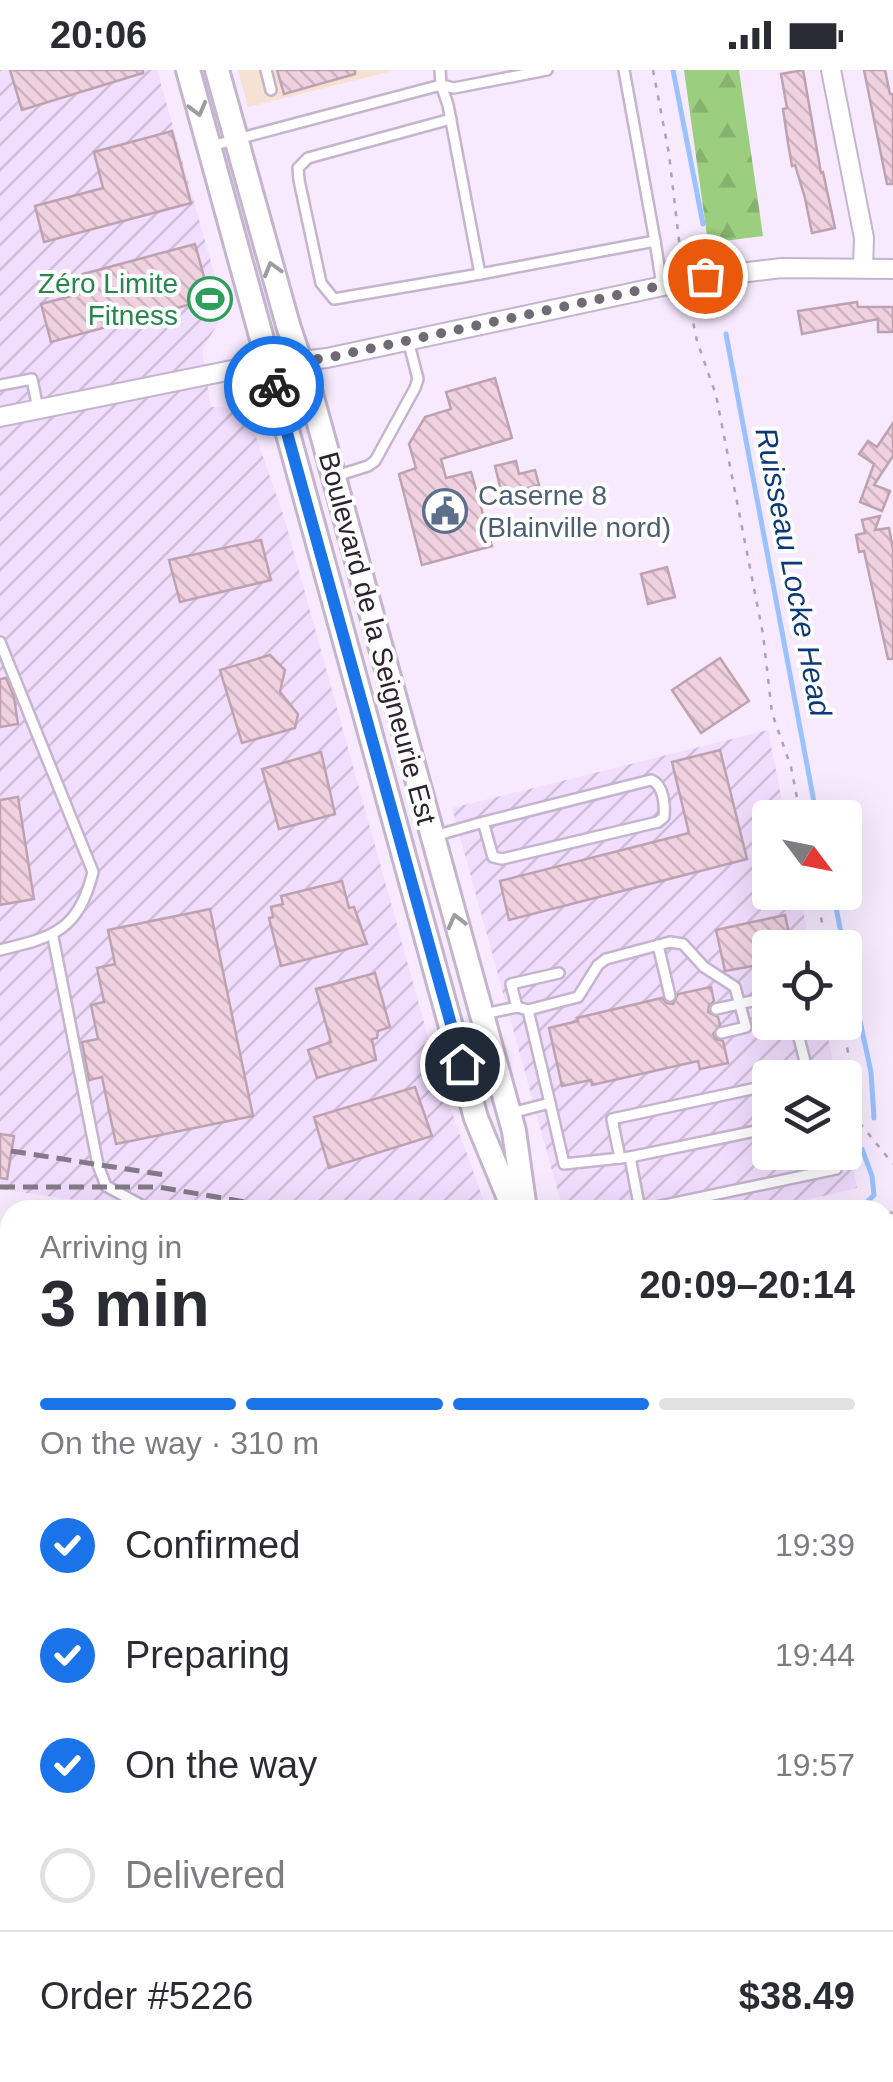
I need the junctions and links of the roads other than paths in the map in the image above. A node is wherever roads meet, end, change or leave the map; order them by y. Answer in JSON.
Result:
{"nodes":[{"id":1,"x":188,"y":70,"type":"edge"},
{"id":2,"x":217,"y":70,"type":"edge"},
{"id":3,"x":266,"y":70,"type":"edge"},
{"id":4,"x":440,"y":70,"type":"edge"},
{"id":5,"x":547,"y":70,"type":"edge"},
{"id":6,"x":624,"y":70,"type":"edge"},
{"id":7,"x":831,"y":70,"type":"edge"},
{"id":8,"x":440,"y":85,"type":"junction"},
{"id":9,"x":271,"y":90,"type":"dead end"},
{"id":10,"x":451,"y":120,"type":"junction"},
{"id":11,"x":236,"y":140,"type":"junction"},
{"id":12,"x":209,"y":147,"type":"junction"},
{"id":13,"x":654,"y":241,"type":"junction"},
{"id":14,"x":862,"y":266,"type":"junction"},
{"id":15,"x":893,"y":269,"type":"edge"},
{"id":16,"x":480,"y":274,"type":"junction"},
{"id":17,"x":662,"y":286,"type":"junction"},
{"id":18,"x":408,"y":340,"type":"junction"},
{"id":19,"x":301,"y":362,"type":"junction"},
{"id":20,"x":268,"y":365,"type":"junction"},
{"id":21,"x":0,"y":384,"type":"edge"},
{"id":22,"x":38,"y":409,"type":"junction"},
{"id":23,"x":0,"y":417,"type":"edge"},
{"id":24,"x":334,"y":477,"type":"junction"},
{"id":25,"x":368,"y":602,"type":"junction"},
{"id":26,"x":336,"y":610,"type":"junction"},
{"id":27,"x":0,"y":642,"type":"edge"},
{"id":28,"x":381,"y":648,"type":"junction"},
{"id":29,"x":349,"y":657,"type":"junction"},
{"id":30,"x":413,"y":767,"type":"junction"},
{"id":31,"x":382,"y":776,"type":"junction"},
{"id":32,"x":480,"y":822,"type":"junction"},
{"id":33,"x":437,"y":827,"type":"junction"},
{"id":34,"x":398,"y":830,"type":"junction"},
{"id":35,"x":53,"y":937,"type":"junction"},
{"id":36,"x":658,"y":945,"type":"junction"},
{"id":37,"x":0,"y":950,"type":"edge"},
{"id":38,"x":559,"y":973,"type":"dead end"},
{"id":39,"x":670,"y":996,"type":"dead end"},
{"id":40,"x":752,"y":1001,"type":"edge"},
{"id":41,"x":740,"y":1004,"type":"junction"},
{"id":42,"x":522,"y":1008,"type":"junction"},
{"id":43,"x":716,"y":1009,"type":"dead end"},
{"id":44,"x":482,"y":1014,"type":"junction"},
{"id":45,"x":450,"y":1023,"type":"junction"},
{"id":46,"x":721,"y":1033,"type":"dead end"},
{"id":47,"x":752,"y":1089,"type":"edge"},
{"id":48,"x":550,"y":1103,"type":"junction"},
{"id":49,"x":509,"y":1114,"type":"junction"},
{"id":50,"x":752,"y":1132,"type":"edge"},
{"id":51,"x":625,"y":1157,"type":"junction"},
{"id":52,"x":831,"y":1170,"type":"edge"},
{"id":53,"x":132,"y":1200,"type":"edge"},
{"id":54,"x":509,"y":1200,"type":"edge"},
{"id":55,"x":523,"y":1200,"type":"edge"},
{"id":56,"x":637,"y":1200,"type":"edge"},
{"id":57,"x":688,"y":1200,"type":"edge"}],
"edges":[{"from":1,"to":12,"type":"main road","name":"Boulevard de la Seigneurie Est","one_way":true},
{"from":2,"to":11,"type":"main road","name":"Boulevard de la Seigneurie Est"},
{"from":3,"to":9,"type":"lane"},
{"from":4,"to":8,"type":"lane"},
{"from":5,"to":8,"type":"lane"},
{"from":6,"to":13,"type":"lane"},
{"from":7,"to":14,"type":"street"},
{"from":8,"to":10,"type":"lane"},
{"from":8,"to":11,"type":"lane"},
{"from":10,"to":16,"type":"lane"},
{"from":10,"to":16,"type":"lane"},
{"from":11,"to":12,"type":"lane"},
{"from":19,"to":11,"type":"main road","name":"Boulevard de la Seigneurie Est","one_way":true},
{"from":12,"to":20,"type":"main road","name":"Boulevard de la Seigneurie Est"},
{"from":13,"to":16,"type":"lane"},
{"from":13,"to":17,"type":"lane"},
{"from":14,"to":15,"type":"street"},
{"from":14,"to":17,"type":"street"},
{"from":17,"to":18,"type":"street"},
{"from":18,"to":19,"type":"street"},
{"from":18,"to":24,"type":"lane"},
{"from":19,"to":20,"type":"street"},
{"from":19,"to":24,"type":"main road","name":"Boulevard de la Seigneurie Est"},
{"from":20,"to":22,"type":"street"},
{"from":20,"to":26,"type":"main road","name":"Boulevard de la Seigneurie Est"},
{"from":21,"to":22,"type":"lane"},
{"from":22,"to":23,"type":"street"},
{"from":24,"to":25,"type":"main road","name":"Boulevard de la Seigneurie Est"},
{"from":25,"to":26,"type":"main road"},
{"from":25,"to":28,"type":"main road","name":"Boulevard de la Seigneurie Est"},
{"from":26,"to":29,"type":"main road","name":"Boulevard de la Seigneurie Est"},
{"from":27,"to":35,"type":"lane"},
{"from":28,"to":29,"type":"main road"},
{"from":28,"to":30,"type":"main road","name":"Boulevard de la Seigneurie Est"},
{"from":29,"to":31,"type":"main road","name":"Boulevard de la Seigneurie Est"},
{"from":30,"to":31,"type":"main road"},
{"from":30,"to":33,"type":"main road","name":"Boulevard de la Seigneurie Est"},
{"from":31,"to":34,"type":"main road","name":"Boulevard de la Seigneurie Est"},
{"from":32,"to":32,"type":"lane"},
{"from":32,"to":33,"type":"lane"},
{"from":33,"to":34,"type":"main road"},
{"from":44,"to":33,"type":"main road","name":"Boulevard de la Seigneurie Est","one_way":true},
{"from":34,"to":45,"type":"main road","name":"Boulevard de la Seigneurie Est"},
{"from":35,"to":37,"type":"lane"},
{"from":35,"to":53,"type":"lane"},
{"from":36,"to":39,"type":"lane"},
{"from":36,"to":41,"type":"lane"},
{"from":36,"to":42,"type":"lane"},
{"from":38,"to":42,"type":"lane"},
{"from":40,"to":41,"type":"lane"},
{"from":41,"to":43,"type":"lane"},
{"from":41,"to":46,"type":"lane"},
{"from":42,"to":44,"type":"lane"},
{"from":42,"to":48,"type":"lane"},
{"from":44,"to":45,"type":"main road"},
{"from":44,"to":49,"type":"main road","name":"Boulevard de la Seigneurie Est"},
{"from":45,"to":54,"type":"main road","name":"Boulevard de la Seigneurie Est"},
{"from":47,"to":51,"type":"lane"},
{"from":48,"to":49,"type":"lane"},
{"from":48,"to":51,"type":"lane"},
{"from":49,"to":55,"type":"main road","name":"Boulevard de la Seigneurie Est"},
{"from":50,"to":51,"type":"lane"},
{"from":51,"to":56,"type":"lane"},
{"from":52,"to":57,"type":"lane"}]}
